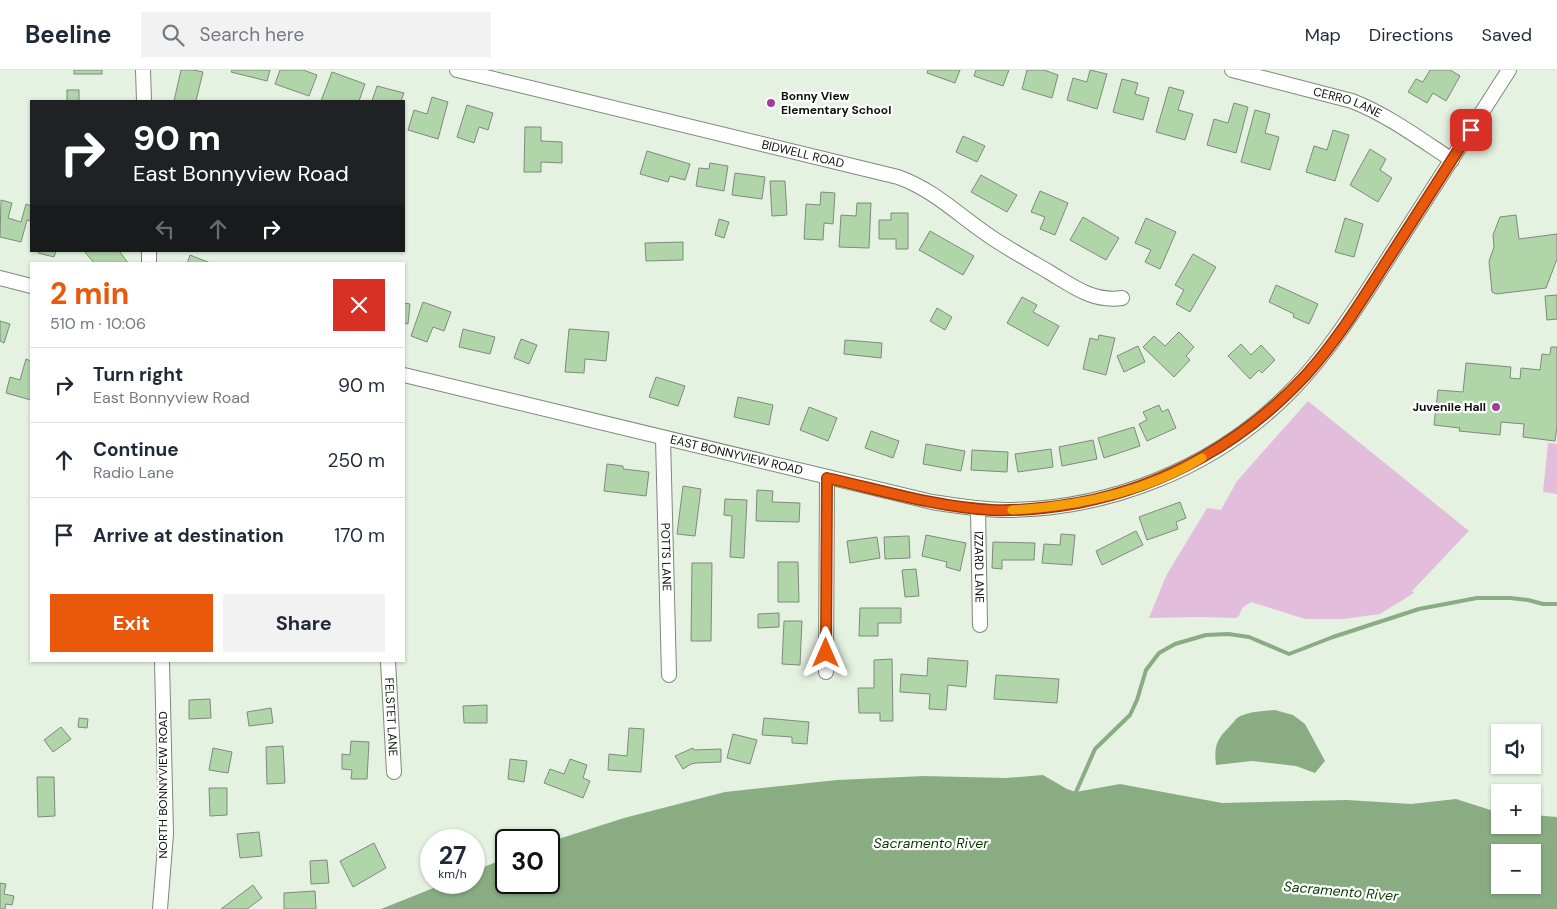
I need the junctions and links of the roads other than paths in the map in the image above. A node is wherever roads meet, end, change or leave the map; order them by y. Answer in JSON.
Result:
{"nodes":[{"id":1,"x":143,"y":70,"type":"edge"},
{"id":2,"x":457,"y":70,"type":"edge"},
{"id":3,"x":1232,"y":70,"type":"edge"},
{"id":4,"x":1509,"y":70,"type":"edge"},
{"id":5,"x":144,"y":100,"type":"edge"},
{"id":6,"x":1452,"y":160,"type":"junction"},
{"id":7,"x":0,"y":278,"type":"edge"},
{"id":8,"x":30,"y":286,"type":"edge"},
{"id":9,"x":1122,"y":298,"type":"dead end"},
{"id":10,"x":405,"y":375,"type":"edge"},
{"id":11,"x":663,"y":438,"type":"junction"},
{"id":12,"x":827,"y":478,"type":"junction"},
{"id":13,"x":978,"y":509,"type":"junction"},
{"id":14,"x":980,"y":624,"type":"dead end"},
{"id":15,"x":162,"y":662,"type":"edge"},
{"id":16,"x":388,"y":662,"type":"edge"},
{"id":17,"x":826,"y":672,"type":"dead end"},
{"id":18,"x":668,"y":675,"type":"dead end"},
{"id":19,"x":394,"y":772,"type":"dead end"},
{"id":20,"x":160,"y":909,"type":"edge"}],
"edges":[{"from":1,"to":5,"type":"street"},
{"from":2,"to":9,"type":"street","name":"BIDWELL ROAD"},
{"from":3,"to":6,"type":"street","name":"CERRO LANE"},
{"from":4,"to":6,"type":"street","name":"EAST BONNYVIEW ROAD"},
{"from":6,"to":13,"type":"street","name":"EAST BONNYVIEW ROAD"},
{"from":7,"to":8,"type":"street"},
{"from":10,"to":11,"type":"street","name":"EAST BONNYVIEW ROAD"},
{"from":11,"to":12,"type":"street","name":"EAST BONNYVIEW ROAD"},
{"from":11,"to":18,"type":"street","name":"POTTS LANE"},
{"from":12,"to":13,"type":"street","name":"EAST BONNYVIEW ROAD"},
{"from":12,"to":17,"type":"street"},
{"from":13,"to":14,"type":"street","name":"IZZARD LANE"},
{"from":15,"to":20,"type":"street","name":"NORTH BONNYVIEW ROAD"},
{"from":16,"to":19,"type":"street","name":"FELSTET LANE"}]}
